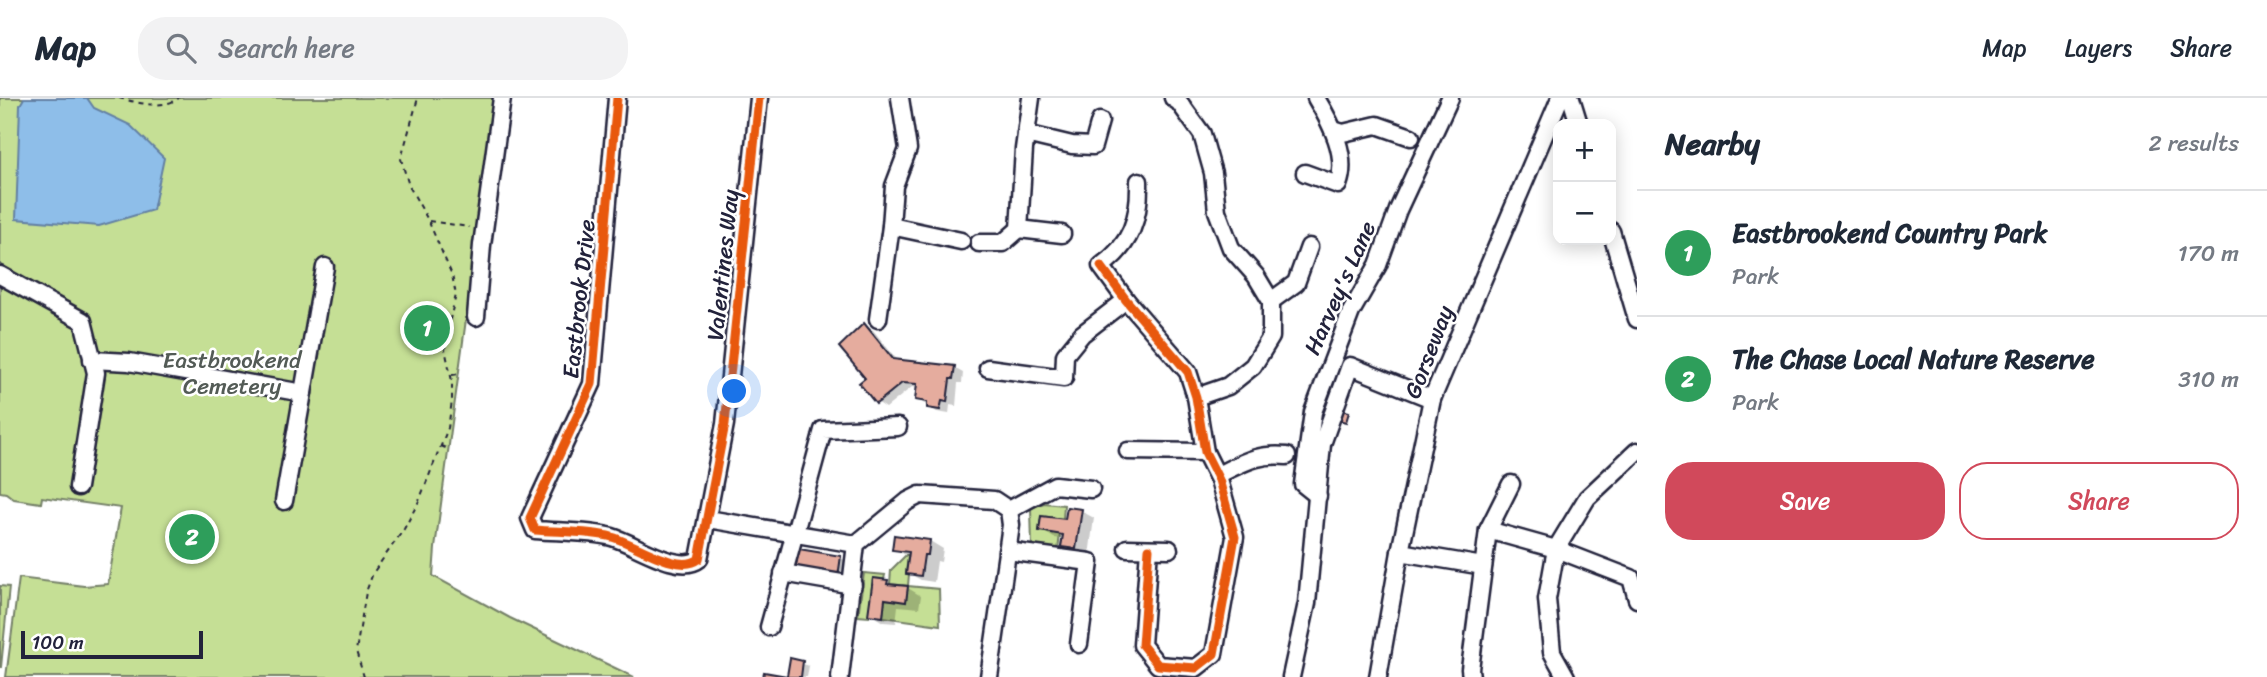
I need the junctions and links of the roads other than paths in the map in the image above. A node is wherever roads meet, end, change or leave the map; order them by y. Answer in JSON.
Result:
{"nodes":[{"id":1,"x":502,"y":98,"type":"edge"},
{"id":2,"x":617,"y":98,"type":"edge"},
{"id":3,"x":759,"y":98,"type":"edge"},
{"id":4,"x":900,"y":98,"type":"edge"},
{"id":5,"x":1031,"y":98,"type":"edge"},
{"id":6,"x":1173,"y":98,"type":"edge"},
{"id":7,"x":1450,"y":98,"type":"edge"},
{"id":8,"x":1560,"y":98,"type":"edge"},
{"id":9,"x":1571,"y":98,"type":"edge"},
{"id":10,"x":1318,"y":99,"type":"edge"},
{"id":11,"x":1577,"y":119,"type":"edge"},
{"id":12,"x":1100,"y":121,"type":"dead end"},
{"id":13,"x":1333,"y":130,"type":"junction"},
{"id":14,"x":1026,"y":134,"type":"junction"},
{"id":15,"x":1411,"y":137,"type":"dead end"},
{"id":16,"x":1305,"y":173,"type":"dead end"},
{"id":17,"x":1139,"y":181,"type":"dead end"},
{"id":18,"x":891,"y":226,"type":"junction"},
{"id":19,"x":1019,"y":229,"type":"junction"},
{"id":20,"x":1062,"y":234,"type":"dead end"},
{"id":21,"x":961,"y":241,"type":"dead end"},
{"id":22,"x":979,"y":243,"type":"dead end"},
{"id":23,"x":1615,"y":245,"type":"edge"},
{"id":24,"x":1309,"y":247,"type":"dead end"},
{"id":25,"x":325,"y":267,"type":"dead end"},
{"id":26,"x":0,"y":275,"type":"edge"},
{"id":27,"x":1126,"y":300,"type":"junction"},
{"id":28,"x":1271,"y":301,"type":"junction"},
{"id":29,"x":476,"y":317,"type":"dead end"},
{"id":30,"x":878,"y":319,"type":"dead end"},
{"id":31,"x":1637,"y":319,"type":"edge"},
{"id":32,"x":92,"y":360,"type":"junction"},
{"id":33,"x":988,"y":368,"type":"dead end"},
{"id":34,"x":303,"y":393,"type":"junction"},
{"id":35,"x":1196,"y":397,"type":"junction"},
{"id":36,"x":1432,"y":399,"type":"junction"},
{"id":37,"x":898,"y":427,"type":"dead end"},
{"id":38,"x":1128,"y":451,"type":"dead end"},
{"id":39,"x":1637,"y":451,"type":"edge"},
{"id":40,"x":1205,"y":452,"type":"junction"},
{"id":41,"x":1287,"y":456,"type":"dead end"},
{"id":42,"x":1217,"y":475,"type":"junction"},
{"id":43,"x":1511,"y":484,"type":"dead end"},
{"id":44,"x":78,"y":487,"type":"dead end"},
{"id":45,"x":1091,"y":489,"type":"dead end"},
{"id":46,"x":1318,"y":496,"type":"junction"},
{"id":47,"x":284,"y":501,"type":"dead end"},
{"id":48,"x":1009,"y":510,"type":"junction"},
{"id":49,"x":708,"y":519,"type":"junction"},
{"id":50,"x":1488,"y":530,"type":"junction"},
{"id":51,"x":794,"y":535,"type":"junction"},
{"id":52,"x":856,"y":544,"type":"junction"},
{"id":53,"x":1128,"y":548,"type":"dead end"},
{"id":54,"x":1149,"y":549,"type":"junction"},
{"id":55,"x":1169,"y":549,"type":"dead end"},
{"id":56,"x":1556,"y":550,"type":"junction"},
{"id":57,"x":1007,"y":551,"type":"junction"},
{"id":58,"x":1400,"y":552,"type":"junction"},
{"id":59,"x":699,"y":559,"type":"joint"},
{"id":60,"x":1483,"y":566,"type":"junction"},
{"id":61,"x":783,"y":573,"type":"junction"},
{"id":62,"x":853,"y":585,"type":"junction"},
{"id":63,"x":1637,"y":599,"type":"edge"},
{"id":64,"x":769,"y":627,"type":"dead end"},
{"id":65,"x":1079,"y":644,"type":"dead end"},
{"id":66,"x":840,"y":677,"type":"edge"},
{"id":67,"x":989,"y":677,"type":"edge"},
{"id":68,"x":1291,"y":677,"type":"edge"},
{"id":69,"x":1378,"y":677,"type":"edge"},
{"id":70,"x":1471,"y":677,"type":"edge"},
{"id":71,"x":1566,"y":677,"type":"edge"}],
"edges":[{"from":1,"to":29,"type":"street"},
{"from":2,"to":59,"type":"street","name":"Eastbrook Drive"},
{"from":3,"to":49,"type":"street","name":"Valentines Way"},
{"from":4,"to":18,"type":"street"},
{"from":5,"to":14,"type":"street"},
{"from":6,"to":28,"type":"street"},
{"from":7,"to":46,"type":"street","name":"Harvey's Lane"},
{"from":8,"to":36,"type":"street","name":"Gorseway"},
{"from":9,"to":11,"type":"street"},
{"from":10,"to":13,"type":"street"},
{"from":12,"to":14,"type":"street"},
{"from":13,"to":15,"type":"street"},
{"from":13,"to":16,"type":"street"},
{"from":14,"to":19,"type":"street"},
{"from":17,"to":27,"type":"street"},
{"from":18,"to":21,"type":"street"},
{"from":18,"to":30,"type":"street"},
{"from":19,"to":20,"type":"street"},
{"from":19,"to":22,"type":"street"},
{"from":23,"to":31,"type":"street"},
{"from":24,"to":28,"type":"street"},
{"from":25,"to":34,"type":"street"},
{"from":26,"to":32,"type":"street"},
{"from":27,"to":33,"type":"street"},
{"from":27,"to":35,"type":"street"},
{"from":28,"to":35,"type":"street"},
{"from":32,"to":34,"type":"street"},
{"from":32,"to":44,"type":"street"},
{"from":34,"to":47,"type":"street"},
{"from":35,"to":40,"type":"street"},
{"from":36,"to":46,"type":"street"},
{"from":36,"to":58,"type":"street","name":"Gorseway"},
{"from":37,"to":51,"type":"street"},
{"from":38,"to":40,"type":"street"},
{"from":39,"to":56,"type":"street"},
{"from":40,"to":42,"type":"street"},
{"from":41,"to":42,"type":"street"},
{"from":42,"to":54,"type":"street"},
{"from":43,"to":50,"type":"street"},
{"from":45,"to":48,"type":"street"},
{"from":46,"to":68,"type":"street"},
{"from":48,"to":52,"type":"street"},
{"from":48,"to":57,"type":"street"},
{"from":49,"to":51,"type":"street"},
{"from":49,"to":59,"type":"street","name":"Valentines Way"},
{"from":50,"to":56,"type":"street"},
{"from":50,"to":60,"type":"street"},
{"from":51,"to":52,"type":"street"},
{"from":51,"to":61,"type":"street"},
{"from":52,"to":62,"type":"street"},
{"from":53,"to":54,"type":"street"},
{"from":54,"to":55,"type":"street"},
{"from":56,"to":63,"type":"street"},
{"from":56,"to":71,"type":"street"},
{"from":57,"to":65,"type":"street"},
{"from":57,"to":67,"type":"street"},
{"from":58,"to":60,"type":"street"},
{"from":58,"to":69,"type":"street","name":"Gorseway"},
{"from":60,"to":70,"type":"street"},
{"from":61,"to":62,"type":"street"},
{"from":61,"to":64,"type":"street"},
{"from":62,"to":66,"type":"street"}]}
